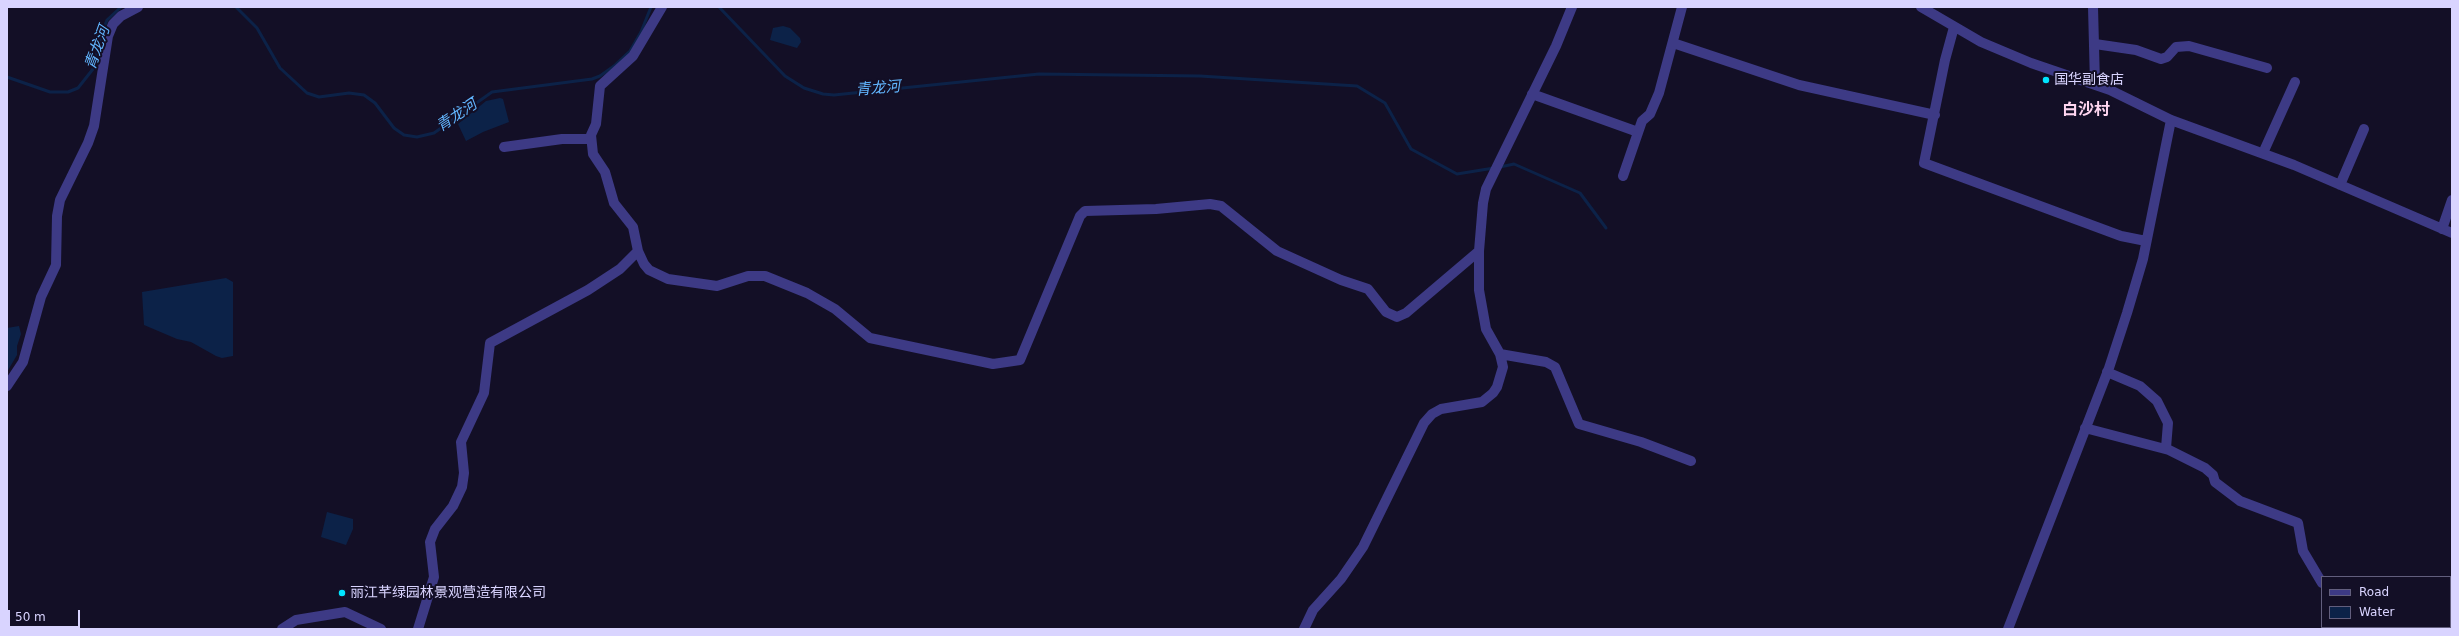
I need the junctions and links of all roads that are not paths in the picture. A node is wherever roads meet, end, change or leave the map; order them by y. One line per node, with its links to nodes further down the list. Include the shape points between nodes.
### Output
1 (138, 7): 31 (street, via 121,16 113,24 108,36 94,126 60,200 57,216 56,265 41,297 24,362)
2 (662, 7): 18 (street, via 633,56 600,86 596,124)
3 (1572, 7): 13 (street)
4 (1682, 7): 8 (street)
5 (1921, 7): 7 (street)
6 (2093, 7): 9 (street)
7 (1954, 27): 12 (street, via 1981,42 2031,63); 14 (street)
8 (1673, 43): 14 (street, via 1799,85); 17 (street, via 1655,105 1642,121)
9 (2095, 44): 10 (street, via 2136,50 2161,59 2167,57 2176,47 2189,46); 12 (street)
10 (2267, 68)
11 (2295, 82): 20 (street)
12 (2095, 84): 15 (street)
13 (1532, 94): 17 (street); 28 (street, via 1486,189)
14 (1935, 115): 26 (street, via 1924,163 2121,236)
15 (2171, 120): 20 (street); 26 (street)
16 (2364, 129): 22 (street)
17 (1638, 132): 21 (street)
18 (591, 139): 19 (street, via 562,138); 27 (street, via 591,151 605,172 614,203 634,230)
19 (504, 147)
20 (2263, 153): 22 (street)
21 (1623, 176)
22 (2340, 185): 24 (street)
23 (2452, 200): 24 (street)
24 (2442, 229): 25 (street)
25 (2452, 233)
26 (2146, 240): 30 (street, via 2136,286)
27 (638, 251): 28 (street, via 649,270 668,279 717,286 752,275 765,276 807,293 835,309 870,338 992,364 1020,360 1080,216 1085,211 1217,204 1277,250 1341,280 1368,289 1386,312 1397,317 1406,313); 38 (street, via 620,269 588,290 490,343 484,393 461,442 464,473 462,487 453,506 435,529 430,542 434,577)
28 (1479, 251): 29 (street, via 1479,290 1486,329)
29 (1500, 354): 34 (street, via 1546,362 1555,367 1579,424 1641,442); 39 (street, via 1503,367 1501,377 1488,398 1482,402 1441,409 1424,423 1373,531 1341,579 1313,610)
30 (2108, 370): 32 (street); 33 (street, via 2140,386 2157,401 2168,424)
31 (7, 386)
32 (2085, 428): 33 (street); 40 (street)
33 (2166, 448): 35 (street, via 2205,468 2213,475 2215,482 2240,502 2298,523 2305,555)
34 (1691, 461)
35 (2321, 581)
36 (282, 629): 37 (street, via 296,620 345,612)
37 (382, 629)
38 (418, 629)
39 (1304, 629)
40 (2008, 629)

